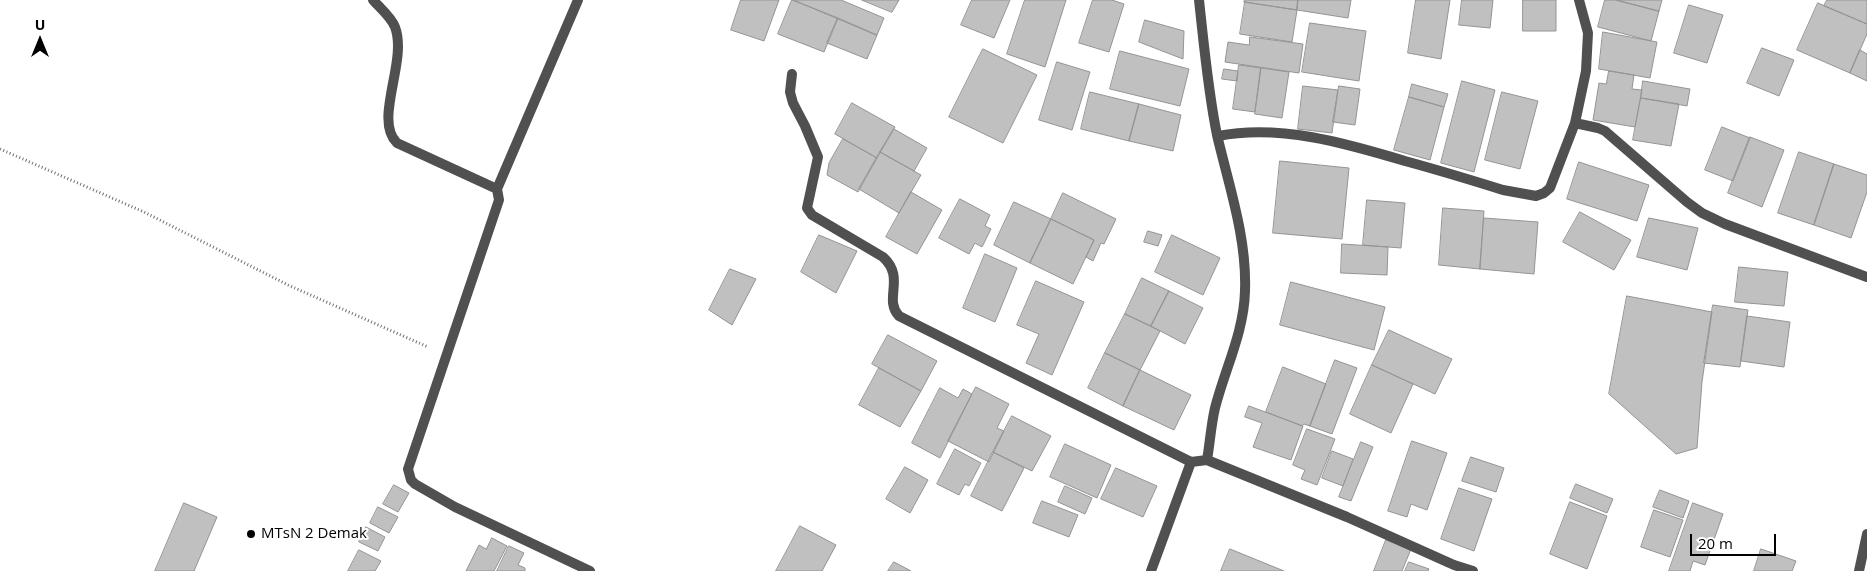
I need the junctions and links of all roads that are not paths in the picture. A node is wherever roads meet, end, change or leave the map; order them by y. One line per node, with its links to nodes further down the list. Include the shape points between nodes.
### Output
1 (373, 0): 8 (street, via 391,20 396,32 397,60 388,113 388,128 393,140)
2 (578, 0): 8 (street)
3 (1199, 0): 7 (street, via 1210,98)
4 (1579, 0): 6 (street, via 1587,26 1588,48)
5 (792, 74): 11 (street, via 790,92 793,103 818,157 808,208 812,215 888,262 895,278 893,305 899,316)
6 (1575, 123): 7 (street, via 1550,188 1536,196 1503,190 1344,143 1270,133 1235,132); 9 (street, via 1605,132 1702,213)
7 (1218, 136): 10 (street, via 1238,216 1245,289 1240,326 1215,408)
8 (497, 189): 13 (street, via 499,200 408,469 414,484)
9 (1867, 276)
10 (1207, 460): 11 (street); 15 (street)
11 (1191, 462): 14 (street)
12 (1867, 534): 16 (street)
13 (590, 571)
14 (1151, 571)
15 (1473, 571)
16 (1859, 571)

